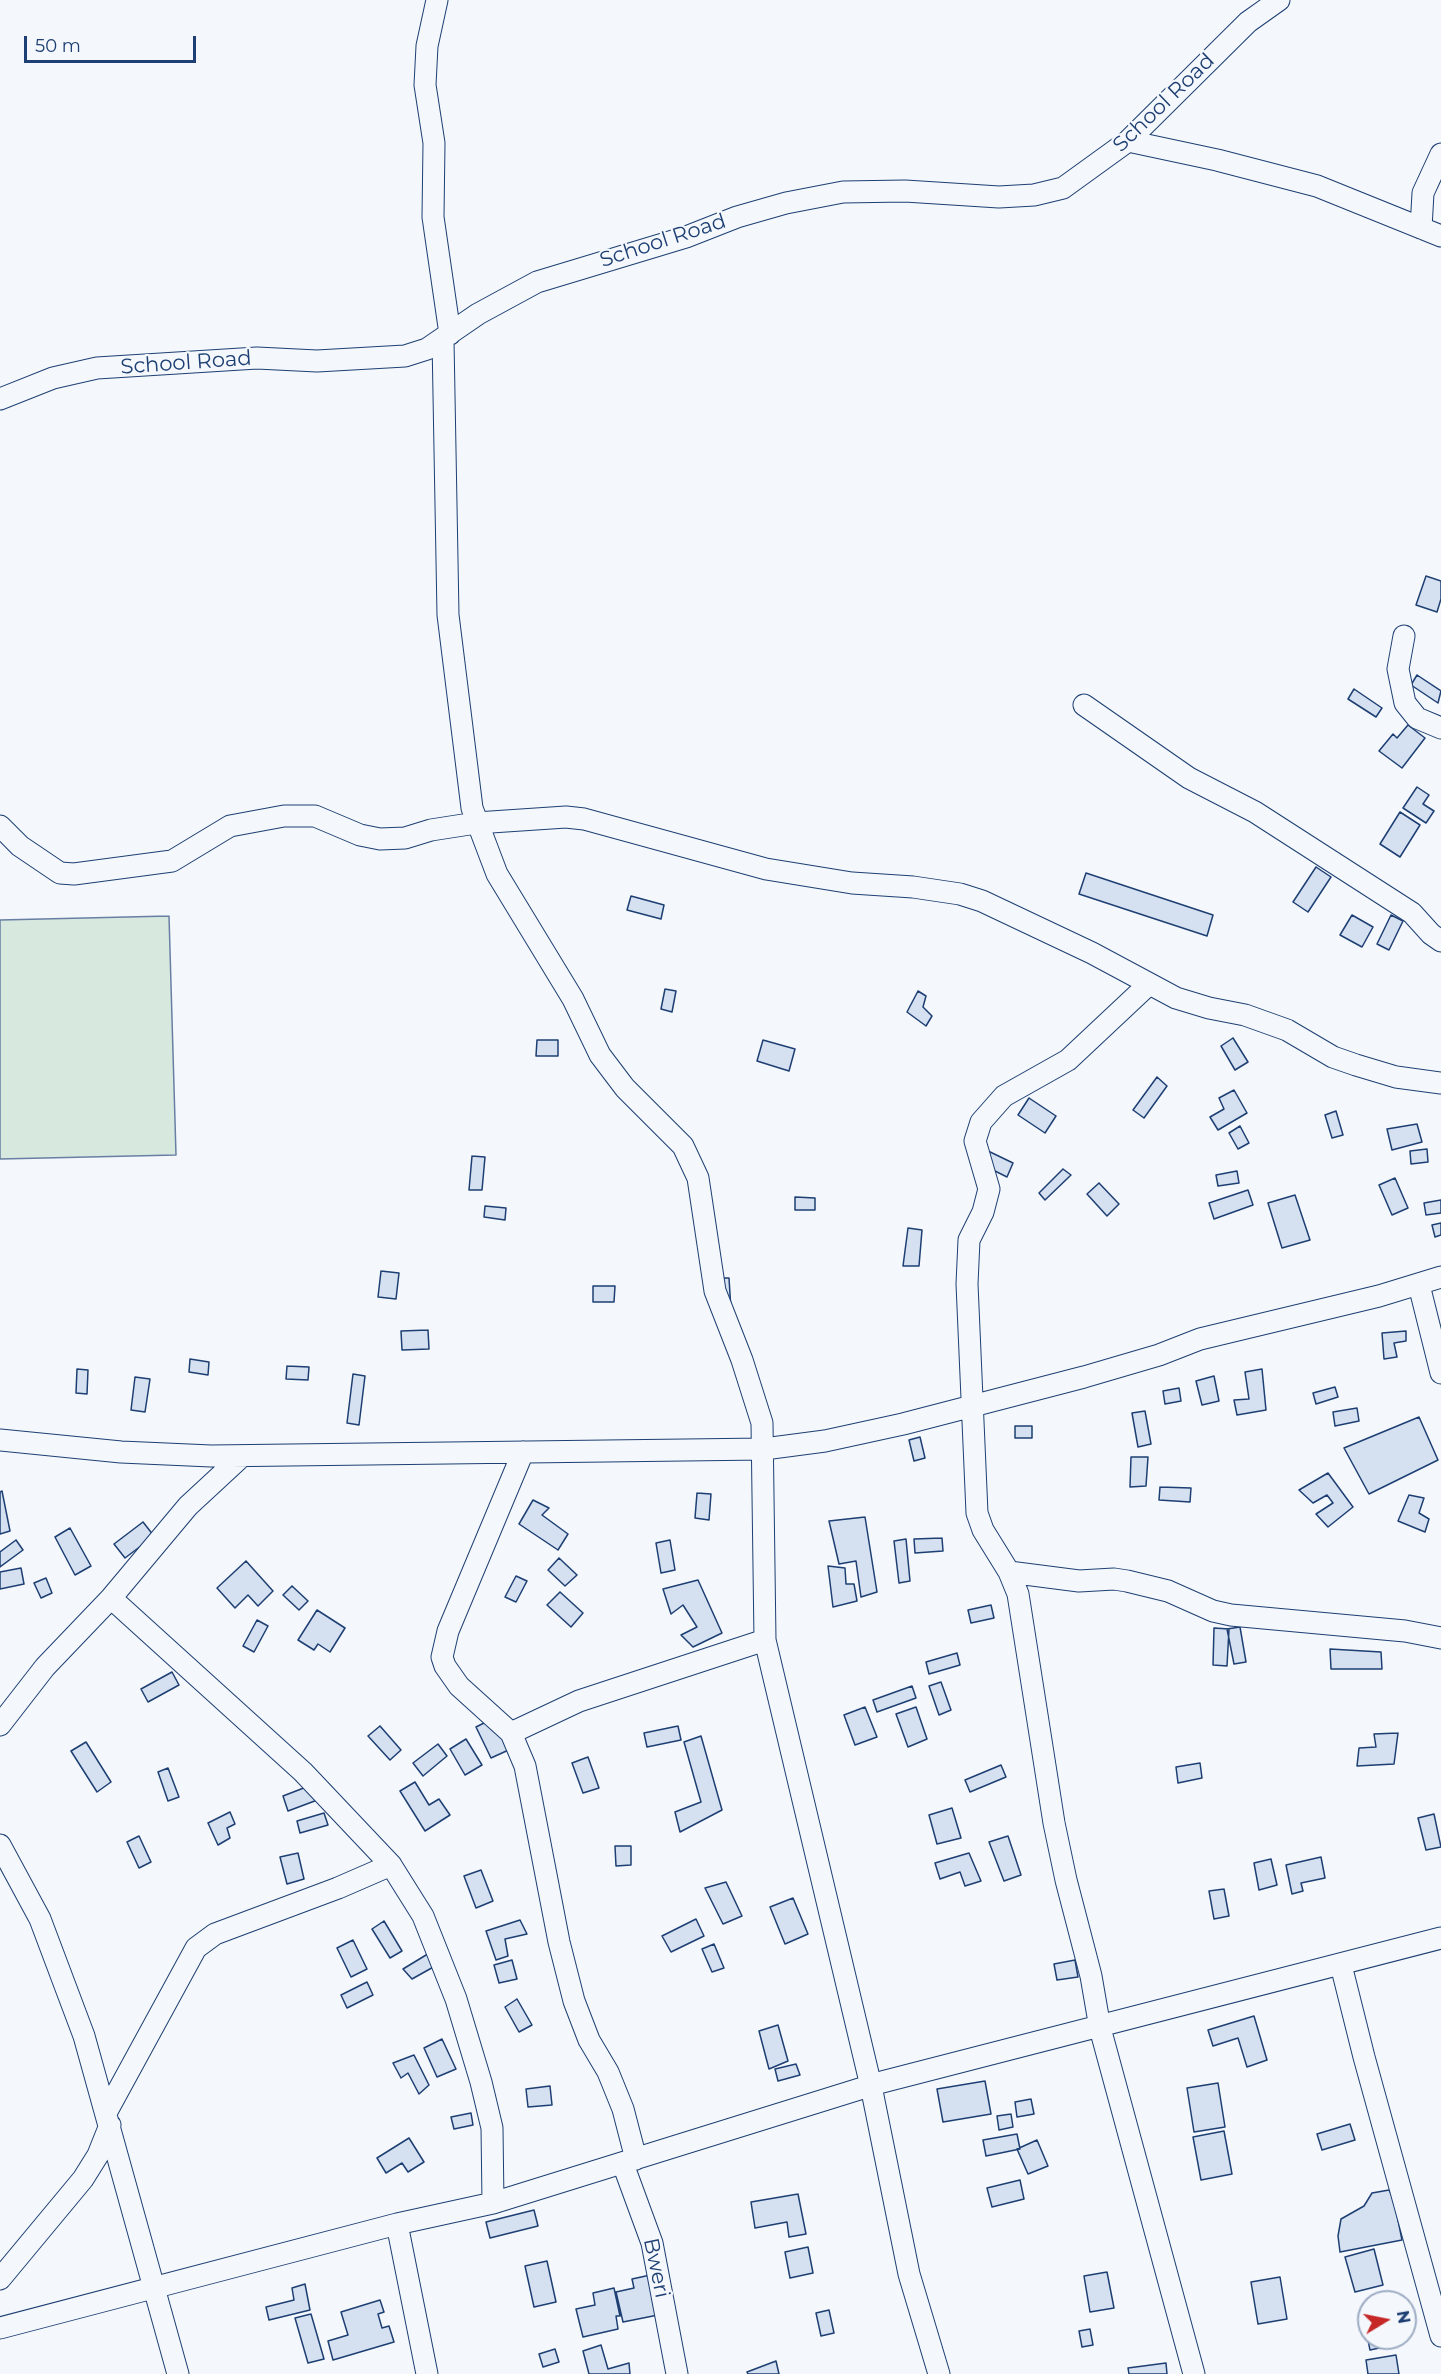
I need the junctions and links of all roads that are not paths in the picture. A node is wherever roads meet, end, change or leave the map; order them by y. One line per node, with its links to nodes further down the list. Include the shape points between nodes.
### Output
1 (437, 0): 6 (street, via 427,46 425,85 434,143 433,217)
2 (1279, 0): 3 (street, School Road, via 1248,22)
3 (1128, 141): 5 (street, via 1317,186); 6 (street, School Road, via 1063,188 1034,195 843,192 786,202 537,282 478,314)
4 (1441, 154): 5 (street, via 1423,193)
5 (1431, 232)
6 (447, 337): 7 (street, School Road, via 405,356 317,361 257,358 96,368 53,378); 11 (street, via 448,615)
7 (0, 399)
8 (1404, 636): 10 (street, via 1398,669 1405,704 1416,718)
9 (1084, 705): 13 (street, via 1189,778 1246,806 1412,913)
10 (1441, 729)
11 (476, 823): 12 (street, via 405,838 380,839 315,816 284,816 230,826 172,861 74,874 60,873 20,846); 14 (street, via 584,819 766,869 960,894 1008,912); 21 (street, via 497,874 573,999 600,1055 625,1088 683,1146 695,1168 715,1291 758,1407)
12 (0, 826)
13 (1441, 941)
14 (1149, 984): 15 (street, via 1176,998 1287,1030 1340,1059 1396,1077); 19 (street, via 1068,1060 1004,1096 978,1129 975,1142 988,1189 967,1252)
15 (1441, 1083)
16 (1441, 1277): 17 (street)
17 (1419, 1285): 18 (street); 19 (street, via 1200,1339 1134,1363)
18 (1441, 1373)
19 (972, 1406): 21 (street, via 825,1441); 24 (street, via 977,1513)
20 (0, 1440): 23 (street, via 121,1452)
21 (764, 1449): 22 (street); 27 (street)
22 (523, 1452): 23 (street); 29 (street, via 448,1631 442,1658 459,1686)
23 (242, 1456): 25 (street, via 188,1506)
24 (1009, 1572): 26 (street, via 1079,1581 1127,1581 1168,1591 1231,1615 1405,1631); 34 (street, via 1023,1615 1054,1823)
25 (111, 1598): 28 (street, via 45,1667); 31 (street, via 303,1772)
26 (1441, 1638)
27 (765, 1640): 29 (street, via 579,1701); 35 (street)
28 (0, 1725)
29 (511, 1733): 37 (street, Bweri, via 525,1766 574,2001 623,2109)
30 (0, 1845): 36 (street, via 39,1918 84,2036)
31 (391, 1865): 36 (street, via 215,1934 195,1948); 38 (street, via 423,1916 466,2030 492,2128)
32 (1441, 1938): 33 (street)
33 (1341, 1965): 34 (street); 43 (street)
34 (1100, 2028): 35 (street); 48 (street)
35 (871, 2086): 37 (street); 47 (street, via 909,2274)
36 (108, 2119): 40 (street, via 98,2155 83,2179); 41 (street)
37 (630, 2161): 38 (street); 46 (street, Bweri, via 652,2243)
38 (493, 2204): 39 (street)
39 (396, 2224): 41 (street); 45 (street)
40 (0, 2279)
41 (154, 2288): 42 (street); 44 (street)
42 (0, 2328)
43 (1441, 2336)
44 (178, 2374)
45 (427, 2374)
46 (677, 2374)
47 (939, 2374)
48 (1194, 2374)

